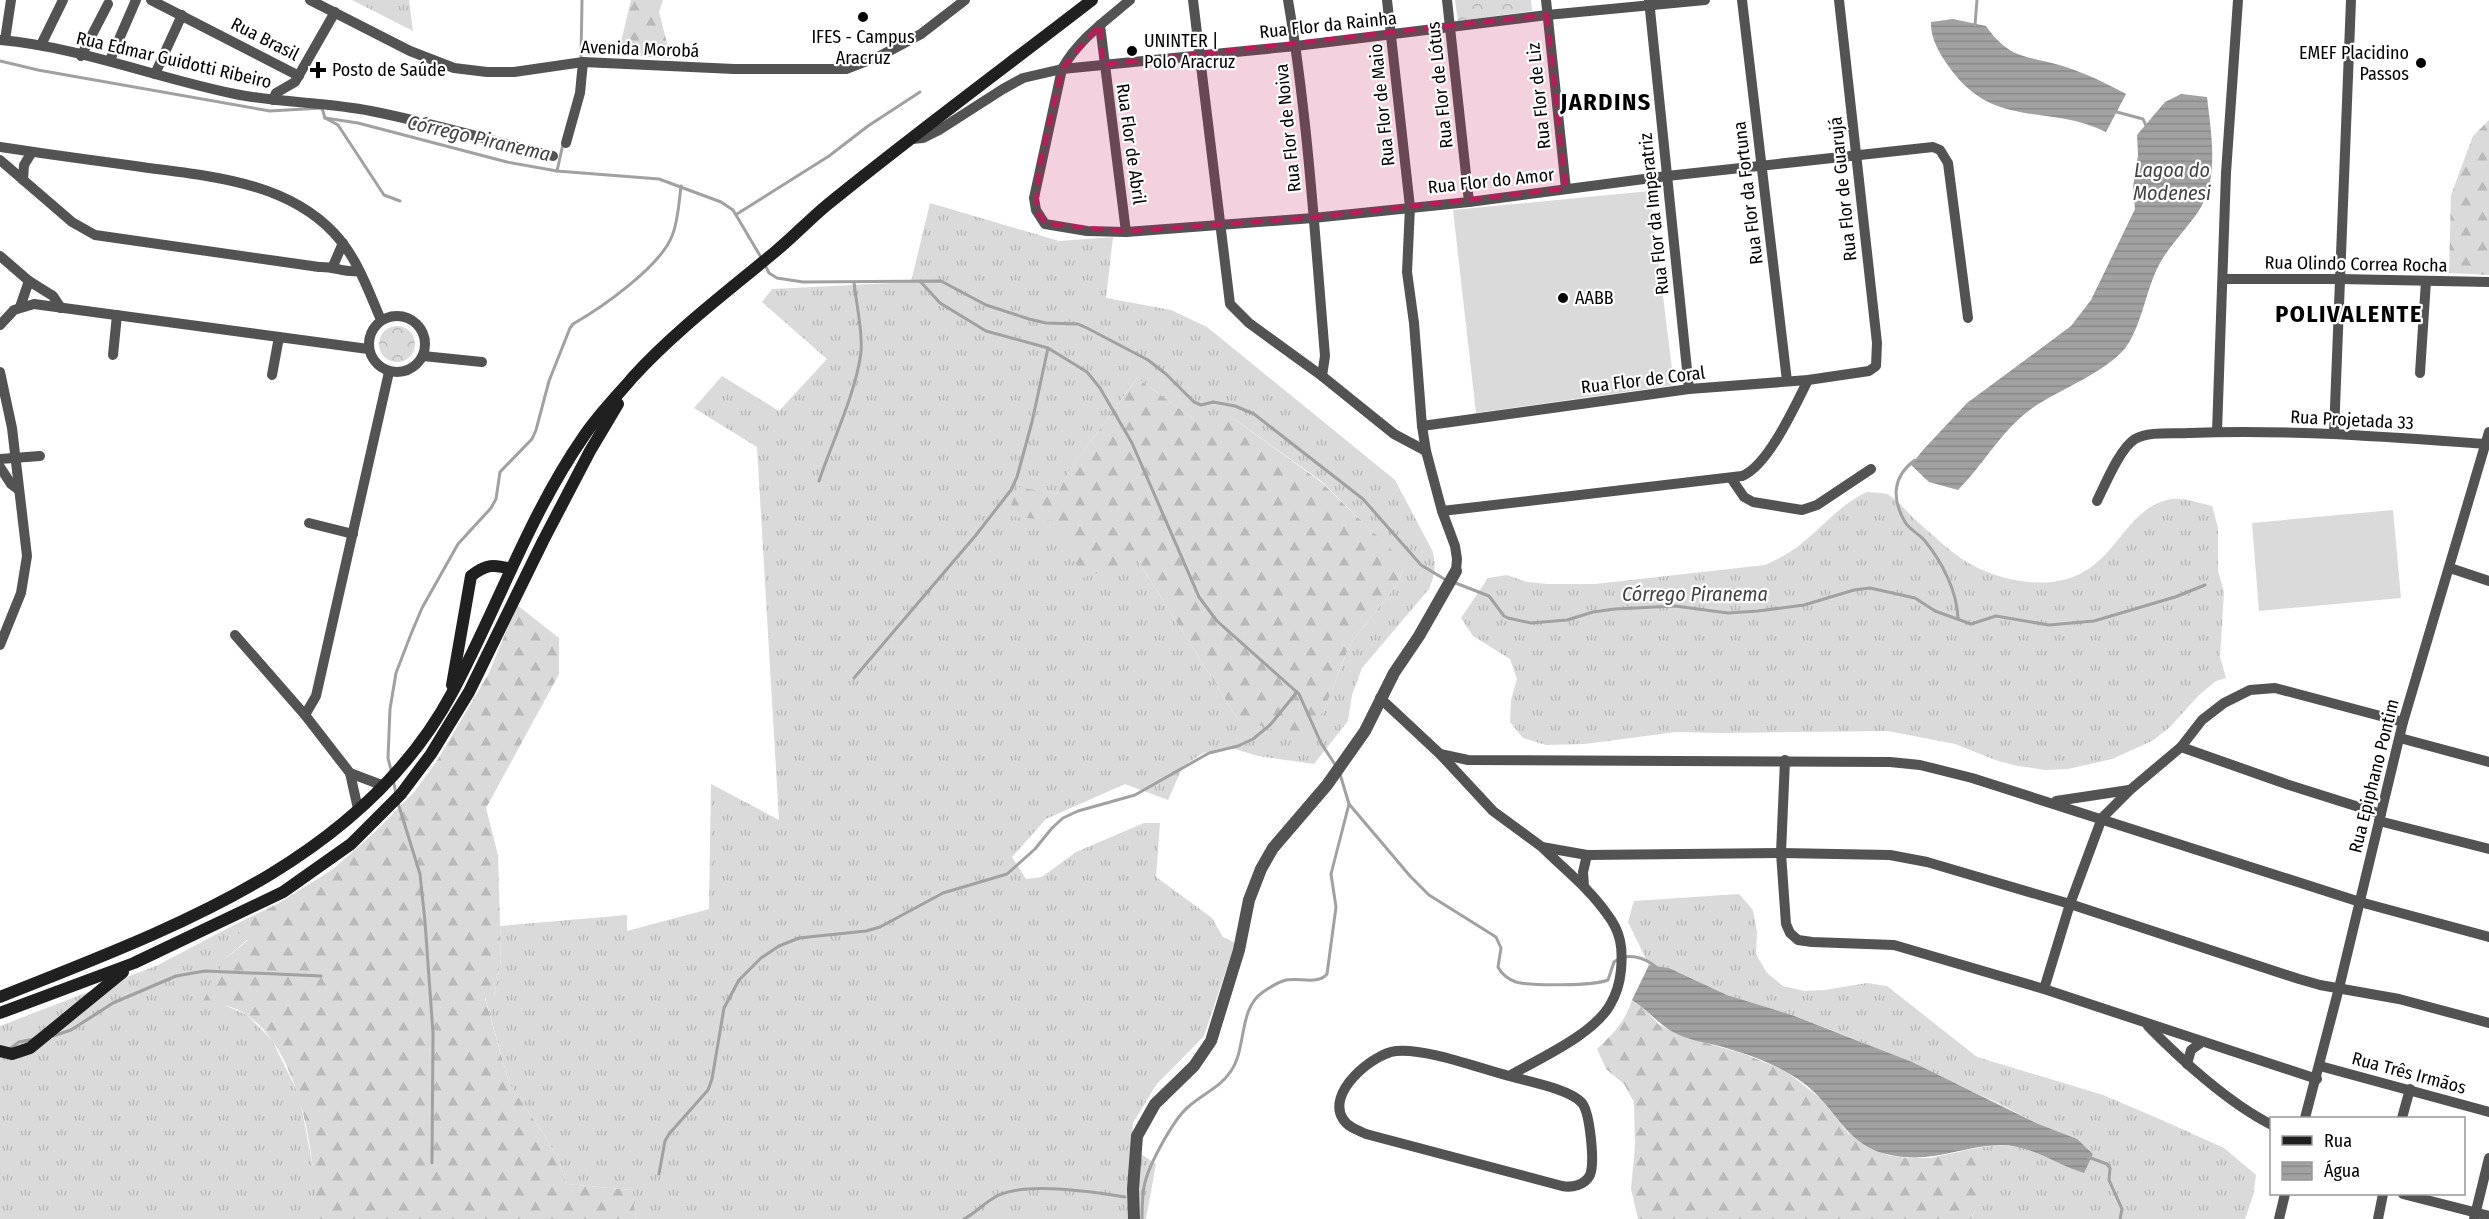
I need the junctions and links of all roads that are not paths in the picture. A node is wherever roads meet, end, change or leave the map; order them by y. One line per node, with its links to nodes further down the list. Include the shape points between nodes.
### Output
1 (11, 0): 27 (street)
2 (63, 0): 28 (street)
3 (136, 0): 32 (street)
4 (151, 0): 22 (street, Rua Brasil)
5 (310, 0): 21 (street, Avenida Morobá)
6 (965, 0): 33 (street, Avenida Morobá, via 921,34 846,69)
7 (1092, 0): 39 (main road)
8 (1130, 0): 24 (street)
9 (1193, 0): 31 (street)
10 (1288, 0): 29 (street, Rua Flor de Noiva)
11 (1387, 0): 26 (street, Rua Flor de Maio)
12 (1447, 0): 25 (street, Rua Flor de Lótus)
13 (1546, 0): 23 (street, Rua Flor de Liz)
14 (1705, 0): 19 (street, Rua Flor da Rainha)
15 (1742, 0): 46 (street, Rua Flor da Fortuna)
16 (1839, 0): 43 (street, Rua Flor de Guarujá)
17 (2238, 0): 59 (street)
18 (2351, 0): 60 (street)
19 (1649, 3): 23 (street, Rua Flor da Rainha); 47 (street, Rua Flor da Imperatriz)
20 (108, 4): 30 (street)
21 (335, 12): 33 (street, Avenida Morobá, via 410,51 454,68 514,72); 37 (street)
22 (182, 15): 36 (street); 37 (street, Rua Brasil)
23 (1547, 15): 25 (street, Rua Flor da Rainha); 49 (street, Rua Flor de Liz)
24 (1100, 25): 34 (street, Rua Flor de Abril); 35 (street)
25 (1450, 28): 26 (street, Rua Flor da Rainha); 50 (street, Rua Flor de Lótus)
26 (1391, 35): 29 (street, Rua Flor da Rainha); 51 (street, Rua Flor de Maio)
27 (3, 40): 28 (street, Rua Edmar Guidotti Ribeiro)
28 (41, 45): 30 (street, Rua Edmar Guidotti Ribeiro)
29 (1296, 46): 31 (street, Rua Flor da Rainha); 52 (street, Rua Flor de Noiva)
30 (81, 56): 32 (street, Rua Edmar Guidotti Ribeiro)
31 (1198, 56): 34 (street, Rua Flor da Rainha); 53 (street)
32 (110, 60): 36 (street, Rua Edmar Guidotti Ribeiro)
33 (583, 62): 40 (street, via 580,93)
34 (1103, 65): 35 (street, Rua Flor da Rainha); 54 (street, Rua Flor de Abril)
35 (1062, 69): 39 (street, Rua Flor da Rainha, via 1023,78 939,130); 54 (street, Rua Flor do Amor, via 1034,198 1036,210 1045,224)
36 (156, 74): 38 (street, Rua Edmar Guidotti Ribeiro)
37 (299, 76): 38 (street, via 276,93)
38 (273, 100): 44 (street, Rua Edmar Guidotti Ribeiro, via 371,111)
39 (912, 139): 80 (main road, via 729,287)
40 (566, 143)
41 (0, 147): 42 (street)
42 (32, 152): 48 (street, via 24,165); 55 (street, via 243,183 282,197 314,215)
43 (1856, 154): 46 (street, Rua Flor do Amor); 67 (street, Rua Flor do Amor, via 1927,147 1940,150 1948,163); 75 (street, Rua Flor de Guarujá, via 1877,343 1876,366)
44 (553, 156)
45 (0, 160): 48 (street)
46 (1761, 167): 47 (street, Rua Flor do Amor); 83 (street, Rua Flor da Fortuna)
47 (1667, 176): 49 (street, Rua Flor do Amor); 84 (street, Rua Flor da Imperatriz)
48 (23, 180): 57 (street, via 72,222 94,235)
49 (1566, 189): 50 (street, Rua Flor do Amor)
50 (1469, 202): 51 (street, Rua Flor do Amor)
51 (1410, 207): 52 (street, Rua Flor do Amor); 85 (street, Rua Flor de Maio, via 1407,272)
52 (1313, 218): 53 (street, Rua Flor do Amor); 81 (street, Rua Flor de Noiva, via 1325,356)
53 (1220, 226): 54 (street, Rua Flor do Amor); 81 (street, via 1230,304 1248,323)
54 (1126, 232)
55 (342, 243): 57 (street); 58 (street)
56 (0, 256): 61 (street)
57 (333, 266): 58 (street, via 340,271)
58 (359, 271): 68 (street)
59 (2223, 279): 60 (street, Rua Olindo Correa Rocha); 86 (street)
60 (2340, 279): 62 (street, Rua Olindo Correa Rocha); 88 (street)
61 (29, 281): 64 (street); 65 (street, via 53,296)
62 (2426, 281): 63 (street, Rua Olindo Correa Rocha); 78 (street)
63 (2489, 282)
64 (20, 307): 65 (street, via 34,304); 69 (street)
65 (61, 308): 66 (street)
66 (117, 315): 70 (street); 72 (street)
67 (1968, 318)
68 (381, 320): 71 (street, via 370,333); 73 (street, via 396,316 412,320 423,332)
69 (0, 326)
70 (279, 338): 71 (street); 79 (street)
71 (368, 349): 77 (street, via 375,363)
72 (113, 355)
73 (423, 356): 74 (street); 77 (street, via 412,368)
74 (482, 362)
75 (1869, 371): 82 (street, Rua Flor de Coral)
76 (0, 372): 92 (street)
77 (389, 372): 101 (street)
78 (2420, 373)
79 (272, 375)
80 (636, 375): 103 (main road, via 585,434); 107 (main road, via 590,451)
81 (1322, 376): 90 (street, via 1394,434)
82 (1808, 380): 83 (street, Rua Flor de Coral); 96 (street, via 1760,465 1750,473)
83 (1787, 381): 84 (street, Rua Flor de Coral)
84 (1689, 389): 85 (street, Rua Flor de Coral)
85 (1422, 426): 90 (street, Rua Flor de Maio)
86 (2217, 432): 88 (street, Rua Projetada 33); 98 (street, Rua Projetada 33, via 2135,439 2121,455)
87 (2489, 432): 89 (street, Rua Epiphano Pontim)
88 (2334, 433): 89 (street, Rua Projetada 33)
89 (2486, 444): 102 (street, Rua Epiphano Pontim)
90 (1426, 451): 99 (street, Rua Flor de Maio)
91 (40, 456): 92 (street)
92 (16, 458): 93 (street); 97 (street)
93 (0, 459)
94 (0, 467): 97 (street)
95 (1871, 469): 96 (street, via 1817,505 1802,510 1753,502)
96 (1731, 478): 99 (street)
97 (19, 490): 108 (street, via 26,569 16,608)
98 (2097, 501)
99 (1442, 511): 104 (street, Rua Flor de Maio, via 1455,546)
100 (309, 523): 101 (street)
101 (353, 534): 111 (street, via 316,696)
102 (2450, 568): 105 (street); 112 (street, Rua Epiphano Pontim)
103 (512, 569): 107 (main road, via 515,575); 109 (main road); 109 (main road, via 494,564 471,576)
104 (1456, 571): 110 (street)
105 (2489, 581)
106 (235, 635): 111 (street)
107 (496, 636): 133 (main road, via 469,692 430,754 401,794 351,844 283,891)
108 (0, 645)
109 (450, 697): 119 (main road, via 418,747)
110 (1380, 698): 115 (street); 157 (street, via 1365,731 1261,869 1211,1041 1194,1066 1155,1104 1137,1136)
111 (305, 716): 118 (street)
112 (2403, 722): 113 (street, Rua Epiphano Pontim); 114 (street, via 2262,688 2224,703 2202,720)
113 (2400, 738): 117 (street); 123 (street, Rua Epiphano Pontim)
114 (2181, 747): 120 (street); 123 (street)
115 (1440, 754): 116 (street, via 1468,760); 125 (street, via 1493,812)
116 (1785, 760): 121 (street, via 1920,765); 127 (street)
117 (2489, 762)
118 (350, 773): 119 (street); 122 (street)
119 (384, 786): 122 (main road)
120 (2130, 790): 121 (street); 124 (street)
121 (2051, 802): 124 (street)
122 (358, 809): 136 (main road, via 294,861 229,899)
123 (2380, 817): 126 (street); 130 (street, Rua Epiphano Pontim)
124 (2102, 818): 130 (street); 131 (street)
125 (1542, 848): 128 (street); 129 (street)
126 (2489, 849)
127 (1782, 853): 128 (street); 131 (street, via 1899,857 1928,862); 135 (street, via 1786,924 1798,940 1894,945)
128 (1587, 855): 129 (street)
129 (1584, 886): 144 (street, via 1608,915 1623,949 1620,979 1610,1006 1592,1026)
130 (2360, 902): 132 (street); 134 (street, Rua Epiphano Pontim)
131 (2070, 904): 134 (street, via 2299,979); 135 (street)
132 (2489, 937)
133 (134, 963): 137 (main road); 141 (main road, via 30,1048 12,1054)
134 (2340, 988): 138 (street); 143 (street, Rua Epiphano Pontim)
135 (2044, 989): 139 (street)
136 (0, 999)
137 (0, 1013)
138 (2489, 1023)
139 (2146, 1024): 140 (street); 142 (street)
140 (2202, 1042): 142 (street, via 2191,1050); 145 (street)
141 (0, 1051)
142 (2187, 1064): 150 (street)
143 (2320, 1066): 145 (street, Rua Epiphano Pontim); 146 (street, Rua Três Irmãos)
144 (1509, 1076): 144 (street, via 1581,1102 1588,1113 1590,1128 1591,1173 1586,1181 1562,1186 1365,1134 1351,1127 1339,1112 1340,1096 1350,1079 1390,1052 1418,1053)
145 (2317, 1079): 148 (street, Rua Epiphano Pontim)
146 (2410, 1089): 147 (street, Rua Três Irmãos); 149 (street)
147 (2489, 1112)
148 (2306, 1117)
149 (2403, 1117)
150 (2270, 1124)
151 (2489, 1158): 155 (street)
152 (2285, 1195): 158 (street)
153 (2383, 1195): 159 (street)
154 (2406, 1195): 155 (street)
155 (2475, 1216): 156 (street)
156 (2489, 1216)
157 (1134, 1219)
158 (2279, 1219)
159 (2378, 1219)

